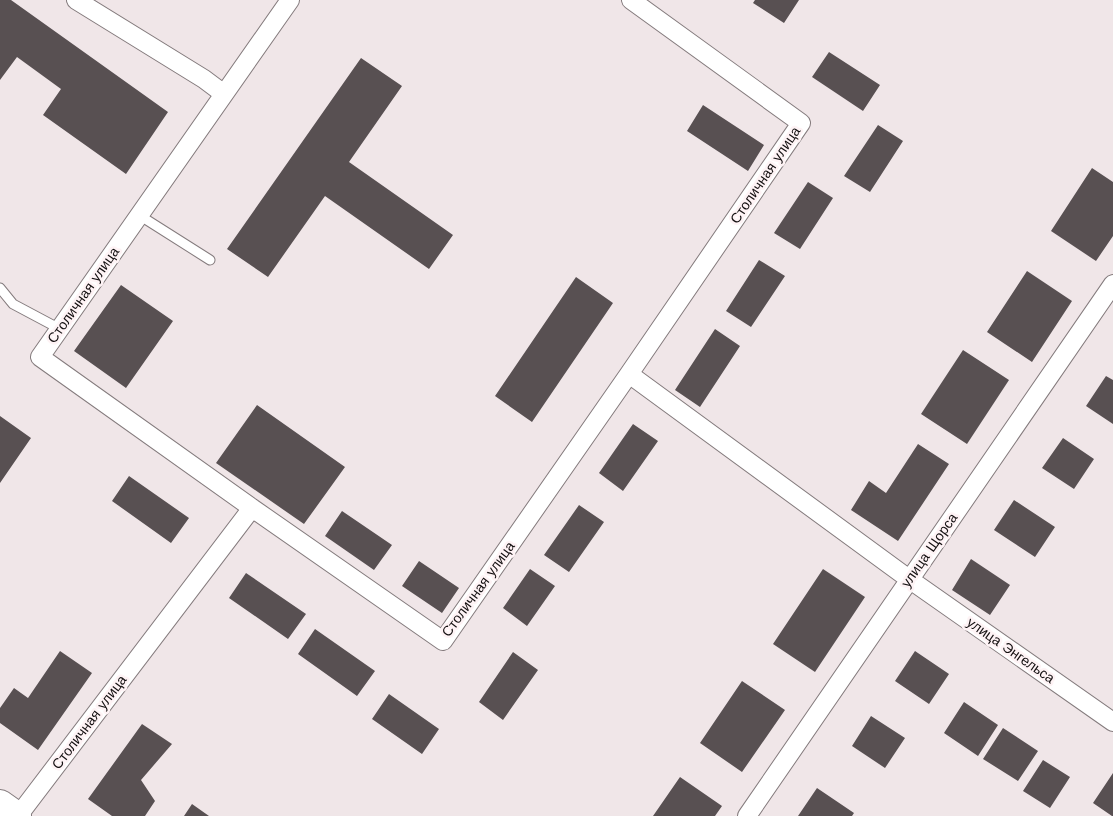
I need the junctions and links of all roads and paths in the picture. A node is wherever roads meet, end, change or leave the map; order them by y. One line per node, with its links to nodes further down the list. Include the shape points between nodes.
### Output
1 (76, 0): 4 (street)
2 (290, 0): 4 (street, Столичная улица)
3 (632, 0): 10 (street, Столичная улица, via 801,122)
4 (224, 94): 5 (street, Столичная улица)
5 (139, 215): 6 (lane); 9 (street, Столичная улица)
6 (210, 260)
7 (1113, 284): 12 (street, улица Щорса)
8 (0, 288): 9 (lane, via 13,304)
9 (60, 329): 11 (street, Столичная улица, via 40,357)
10 (629, 374): 11 (street, Столичная улица, via 443,641); 12 (street)
11 (252, 508): 15 (street, Столичная улица)
12 (909, 579): 13 (street, улица Энгельса); 16 (street, улица Щорса)
13 (1113, 722)
14 (0, 804): 15 (main road)
15 (18, 816)
16 (747, 816)

